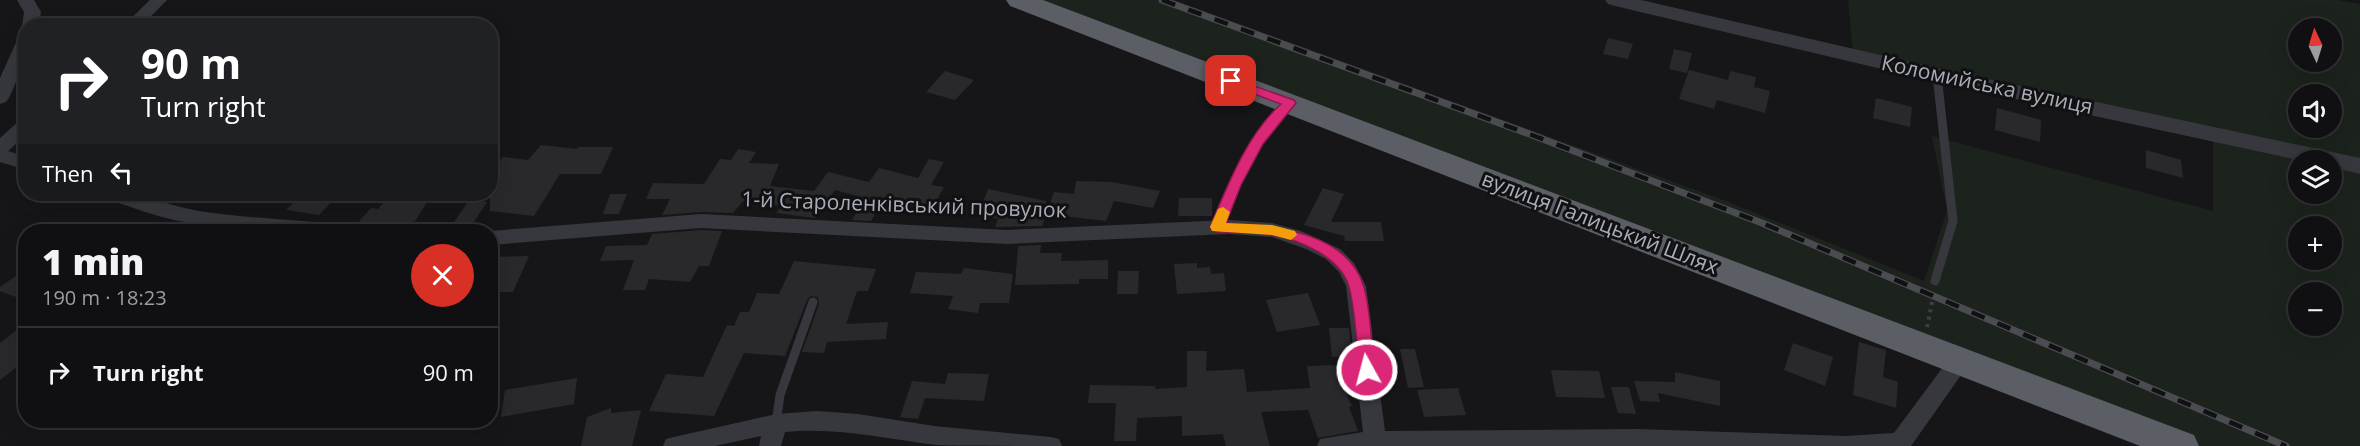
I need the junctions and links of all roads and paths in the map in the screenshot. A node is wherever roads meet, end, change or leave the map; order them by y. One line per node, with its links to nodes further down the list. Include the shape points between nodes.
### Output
1 (25, 0): 5 (street)
2 (159, 0): 6 (street)
3 (1019, 0): 10 (highway, вулиця Галицький Шлях)
4 (1615, 0): 8 (street, Коломийська вулиця)
5 (33, 18)
6 (140, 18)
7 (18, 56): 9 (street)
8 (1937, 75): 15 (street, Коломийська вулиця); 20 (lane, via 1953,221)
9 (0, 98)
10 (1290, 103): 18 (lane, via 1257,142); 22 (highway, вулиця Галицький Шлях)
11 (18, 131): 12 (street)
12 (0, 148)
13 (0, 155): 14 (street)
14 (18, 161)
15 (2360, 166)
16 (132, 201): 17 (street, via 174,214)
17 (239, 224)
18 (1217, 227): 19 (street, 1-й Староленківський провулок, via 1006,237 701,221); 25 (street, 1-й Староленківський провулок, via 1272,230 1294,236 1333,254 1347,268 1356,286)
19 (498, 237)
20 (1935, 281): 22 (path)
21 (813, 302): 24 (lane, via 780,395)
22 (1924, 347): 23 (highway, вулиця Галицький Шлях)
23 (1960, 361): 26 (street); 31 (highway, вулиця Галицький Шлях)
24 (776, 423): 27 (street); 28 (street); 29 (street, via 858,423)
25 (1375, 440): 26 (street, via 1637,438); 30 (street)
26 (1899, 445)
27 (674, 446)
28 (770, 446)
29 (1051, 446)
30 (1328, 446)
31 (2181, 446)

